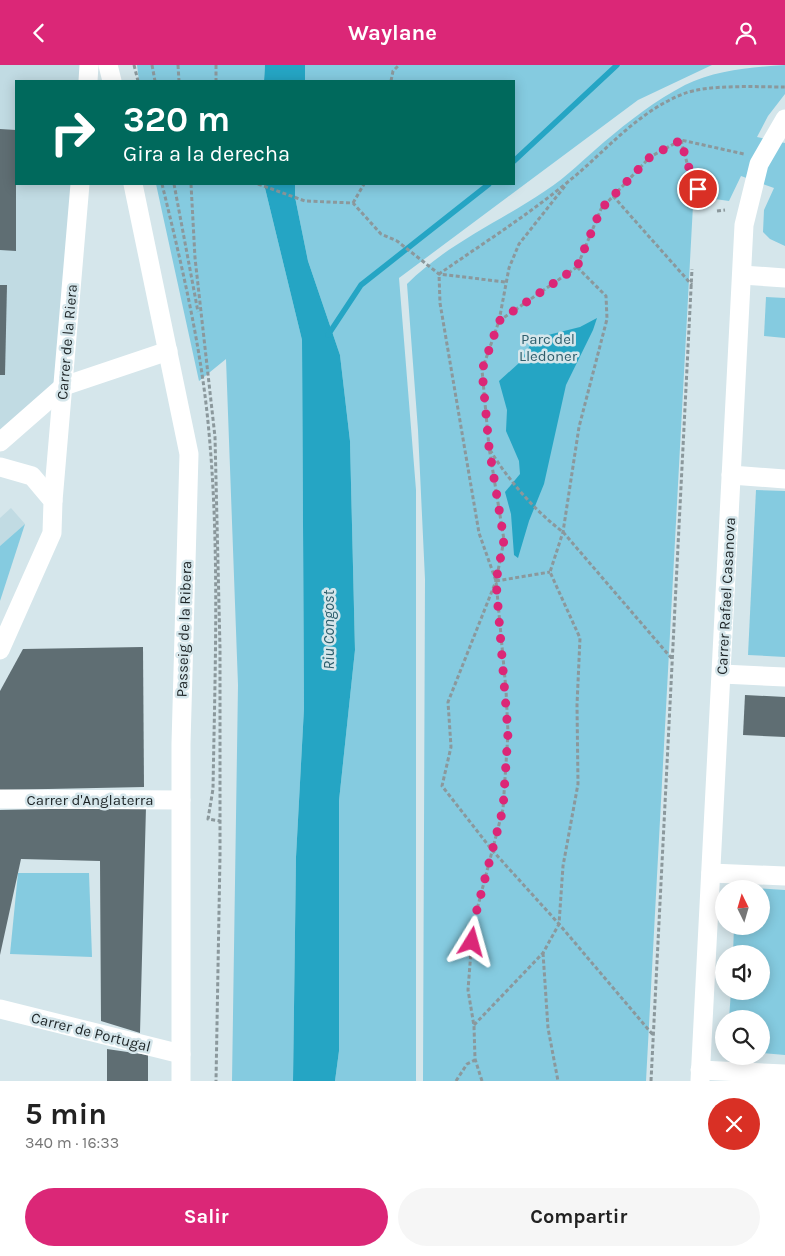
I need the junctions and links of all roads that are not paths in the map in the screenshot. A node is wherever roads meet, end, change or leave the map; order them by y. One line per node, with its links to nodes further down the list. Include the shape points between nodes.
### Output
1 (88, 65): 3 (street)
2 (108, 65): 4 (street)
3 (88, 80)
4 (112, 80)
5 (785, 119): 8 (street, Carrer Rafael Casanova, via 759,164 751,193 744,225)
6 (80, 185): 11 (street, Carrer de la Riera)
7 (133, 185): 10 (street, Passeig de la Ribera)
8 (742, 275): 9 (street); 14 (street, Carrer Rafael Casanova)
9 (785, 277)
10 (168, 351): 11 (street); 21 (street, Passeig de la Ribera, via 189,453)
11 (64, 386): 12 (street); 16 (street, Carrer de la Riera)
12 (0, 442)
13 (0, 467): 16 (street, via 32,476)
14 (731, 475): 15 (street); 18 (street, Carrer Rafael Casanova)
15 (785, 479)
16 (53, 501): 17 (street, Carrer de la Riera, via 52,533)
17 (0, 650)
18 (722, 674): 19 (street); 22 (street, Carrer Rafael Casanova)
19 (785, 677)
20 (0, 799): 21 (street, Carrer d'Anglaterra)
21 (181, 800): 25 (street, Passeig de la Ribera)
22 (711, 873): 23 (street); 27 (street, Carrer Rafael Casanova)
23 (785, 876)
24 (0, 1009): 25 (street, Carrer de Portugal)
25 (181, 1055): 28 (street, Passeig de la Ribera)
26 (785, 1074): 27 (street)
27 (700, 1075)
28 (181, 1081)

